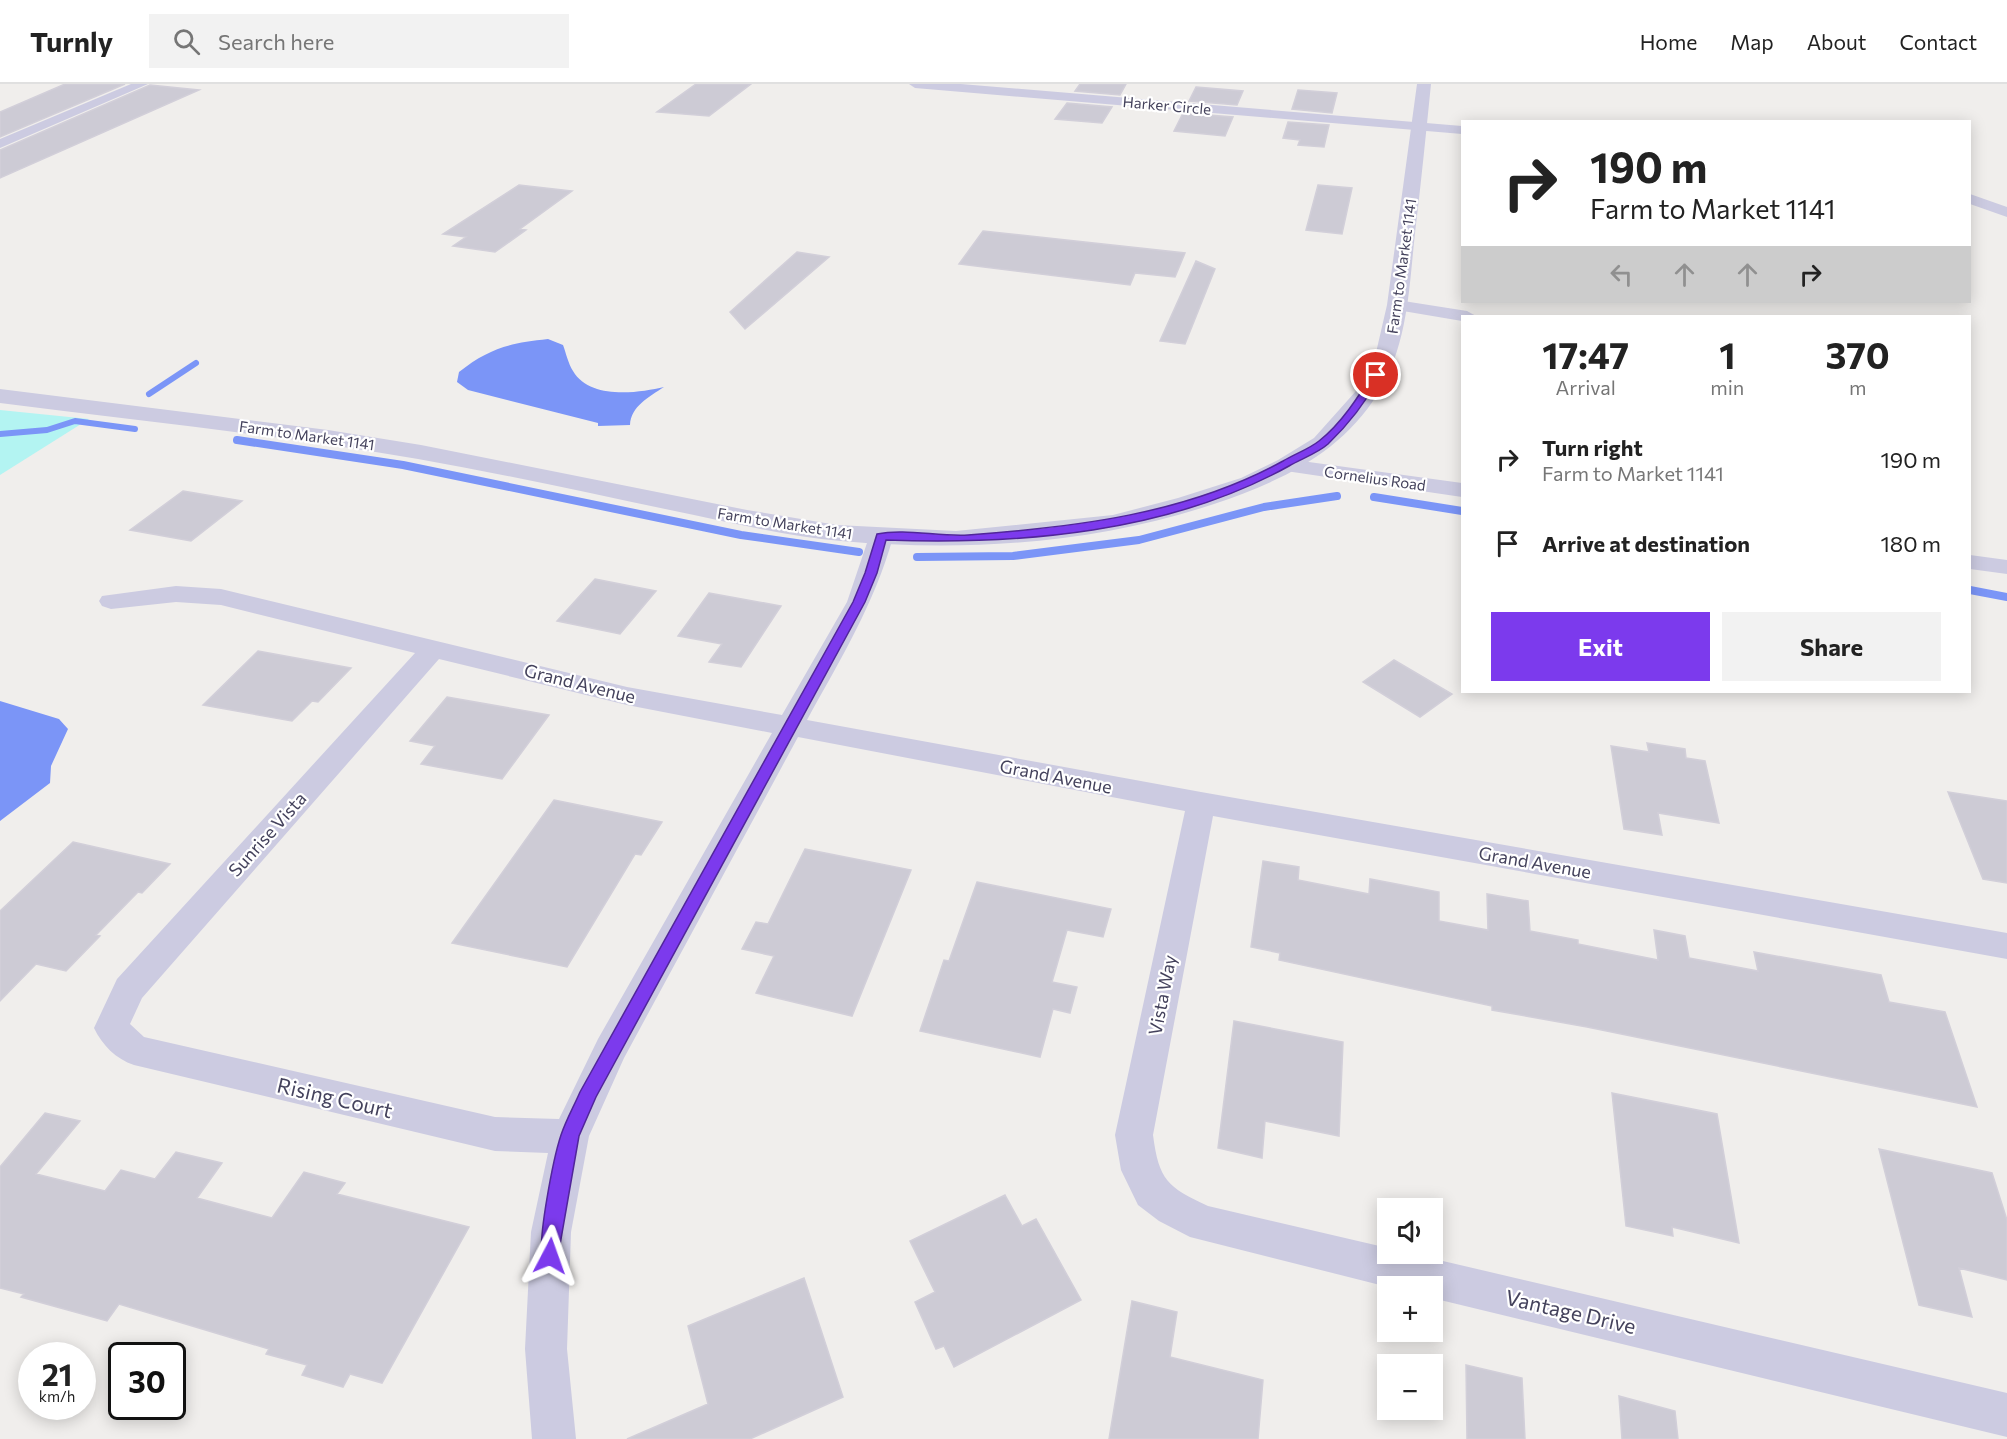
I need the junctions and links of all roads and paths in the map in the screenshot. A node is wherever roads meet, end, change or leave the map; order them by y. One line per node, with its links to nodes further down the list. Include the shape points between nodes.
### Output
1 (142, 84): 6 (street)
2 (915, 84): 4 (street, Harker Circle)
3 (1424, 84): 4 (street, Farm to Market 1141)
4 (1420, 126): 5 (street, Harker Circle); 9 (street, Farm to Market 1141)
5 (1461, 130)
6 (0, 144)
7 (1971, 199): 8 (street)
8 (2007, 212)
9 (1397, 305): 10 (street); 12 (street, Farm to Market 1141, via 1386,357 1366,394 1323,443)
10 (1461, 315)
11 (0, 396): 14 (street, Farm to Market 1141, via 328,437 747,518)
12 (1287, 465): 13 (street, Cornelius Road); 14 (street, Farm to Market 1141, via 1250,483 1113,523 956,539)
13 (1461, 490)
14 (881, 537): 19 (street, via 859,602)
15 (1971, 562): 16 (street)
16 (2007, 567)
17 (111, 602): 18 (street, Grand Avenue, via 176,594 221,597)
18 (434, 648): 19 (street, Grand Avenue, via 627,696); 22 (street, Sunrise Vista, via 129,989)
19 (792, 727): 20 (street, Grand Avenue); 23 (street, via 610,1050)
20 (1201, 803): 21 (street, Grand Avenue); 24 (street, Vista Way, via 1134,1135 1136,1164)
21 (2007, 946)
22 (111, 1028): 23 (street, Rising Court, via 134,1050 157,1056 495,1134)
23 (570, 1136): 26 (street, via 551,1232 546,1349)
24 (1144, 1186): 25 (street, Vantage Drive, via 1171,1208 1204,1224)
25 (2007, 1415)
26 (554, 1439)

